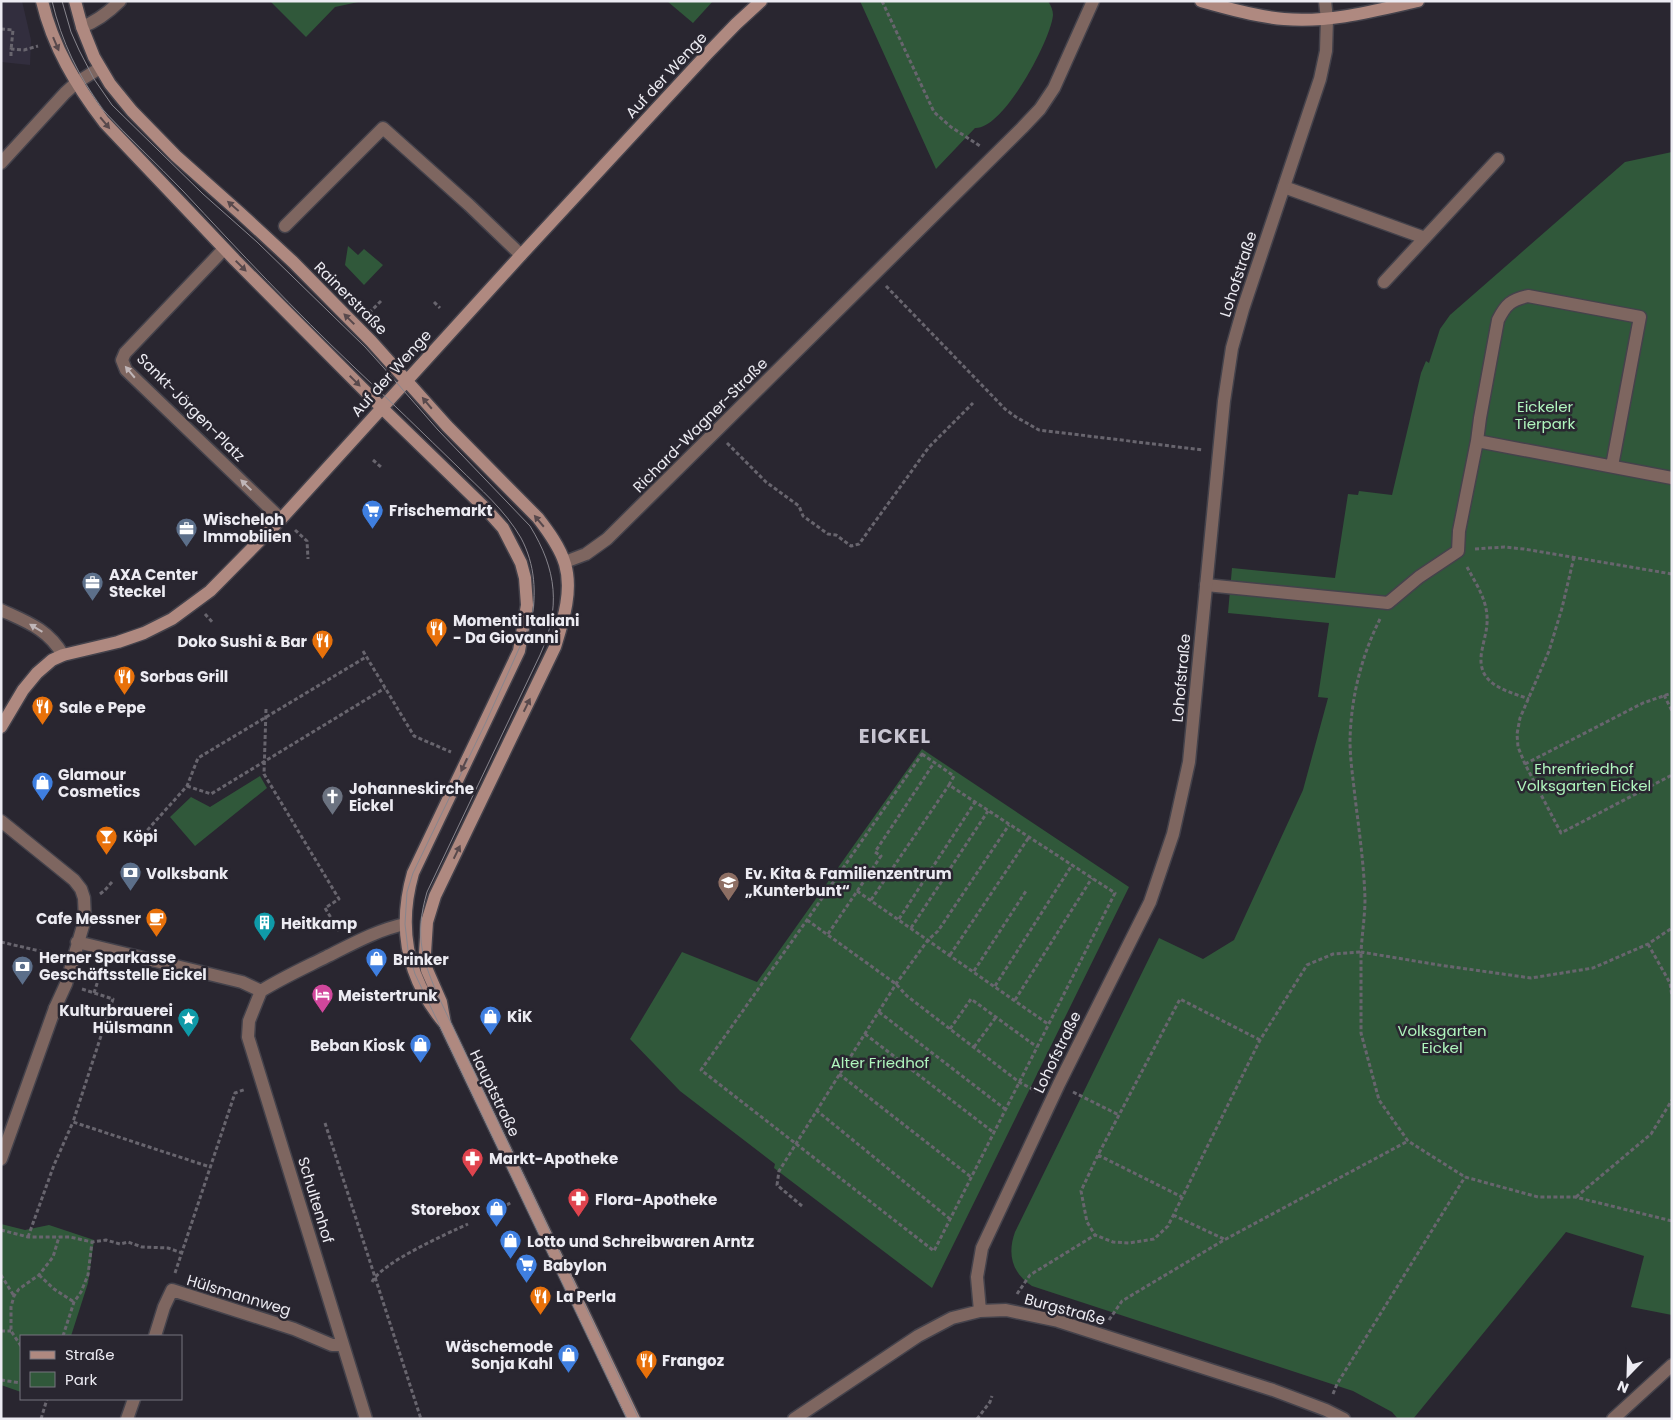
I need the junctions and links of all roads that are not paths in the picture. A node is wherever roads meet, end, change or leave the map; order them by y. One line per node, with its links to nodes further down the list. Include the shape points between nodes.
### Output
1 (42, 1): 12 (street, one-way to 12, via 62,58)
2 (75, 1): 10 (street, Rainerstraße)
3 (120, 1): 10 (street, via 108,13)
4 (761, 1): 19 (street, Auf der Wenge, via 707,54)
5 (1092, 1): 27 (street, Richard-Wagner-Straße, via 1054,88 1040,109 607,539 586,554)
6 (1201, 1): 9 (street, via 1283,19)
7 (1326, 1): 9 (street, Lohofstraße)
8 (1418, 1): 9 (street)
9 (1326, 19): 15 (street, Lohofstraße, via 1326,51 1320,79)
10 (82, 27): 11 (street, Rainerstraße)
11 (100, 68): 12 (street); 21 (street, Rainerstraße, one-way to 11, via 293,262 151,130)
12 (76, 83): 14 (street); 18 (street, one-way to 18, via 104,122)
13 (1498, 159): 17 (street)
14 (1, 163)
15 (1284, 187): 17 (street); 28 (street, Lohofstraße, via 1232,348)
16 (285, 226): 19 (street, via 384,128)
17 (1425, 238): 20 (street)
18 (224, 249): 22 (street, one-way to 22); 26 (street, Sankt-Jörgen-Platz, one-way to 18, via 126,370 122,360 125,353)
19 (521, 255): 21 (street, Auf der Wenge)
20 (1384, 282)
21 (407, 380): 22 (street, Auf der Wenge); 27 (street, Rainerstraße, one-way to 21, via 538,518 447,426)
22 (382, 408): 26 (street, Auf der Wenge); 33 (street, one-way to 33, via 474,496 502,528 521,563 527,605 519,651 413,873 407,892)
23 (1478, 441): 24 (street); 24 (street, via 1498,320 1504,308 1515,299 1528,296 1640,317); 28 (street, via 1459,531 1458,551 1388,603)
24 (1612, 466): 25 (street)
25 (1672, 478)
26 (281, 518): 30 (street, Auf der Wenge, via 210,591 172,619 118,642)
27 (565, 562): 36 (street, Hauptstraße, one-way to 27, via 441,1002 427,970 427,922 436,896 555,647 567,600)
28 (1206, 585): 38 (street, Lohofstraße, via 1189,762 1173,834 1150,902 1051,1100 982,1248 977,1277)
29 (1, 610): 30 (street, one-way to 29, via 49,636)
30 (63, 655): 31 (street, Auf der Wenge, via 37,673)
31 (1, 727)
32 (1, 821): 34 (street, via 81,889 85,918)
33 (405, 924): 35 (street, via 387,928 348,946); 36 (street, Hauptstraße, via 415,974 432,1009)
34 (77, 942): 35 (street, via 242,982); 37 (street, via 66,984)
35 (261, 991): 40 (street, Schultenhof, via 249,1021 248,1037)
36 (445, 1024): 46 (street, Hauptstraße)
37 (1, 1159)
38 (980, 1311): 43 (street, Burgstraße, via 1006,1310 1058,1322 1273,1390); 47 (street, Burgstraße, via 952,1318 918,1336)
39 (155, 1335): 40 (street, Hülsmannweg, via 172,1290 294,1329 332,1345)
40 (343, 1345): 45 (street, Schultenhof)
41 (1672, 1365): 49 (street)
42 (134, 1400): 44 (street)
43 (1324, 1414): 48 (street, Burgstraße)
44 (127, 1419)
45 (366, 1419)
46 (634, 1419)
47 (794, 1419)
48 (1344, 1419)
49 (1613, 1419)

